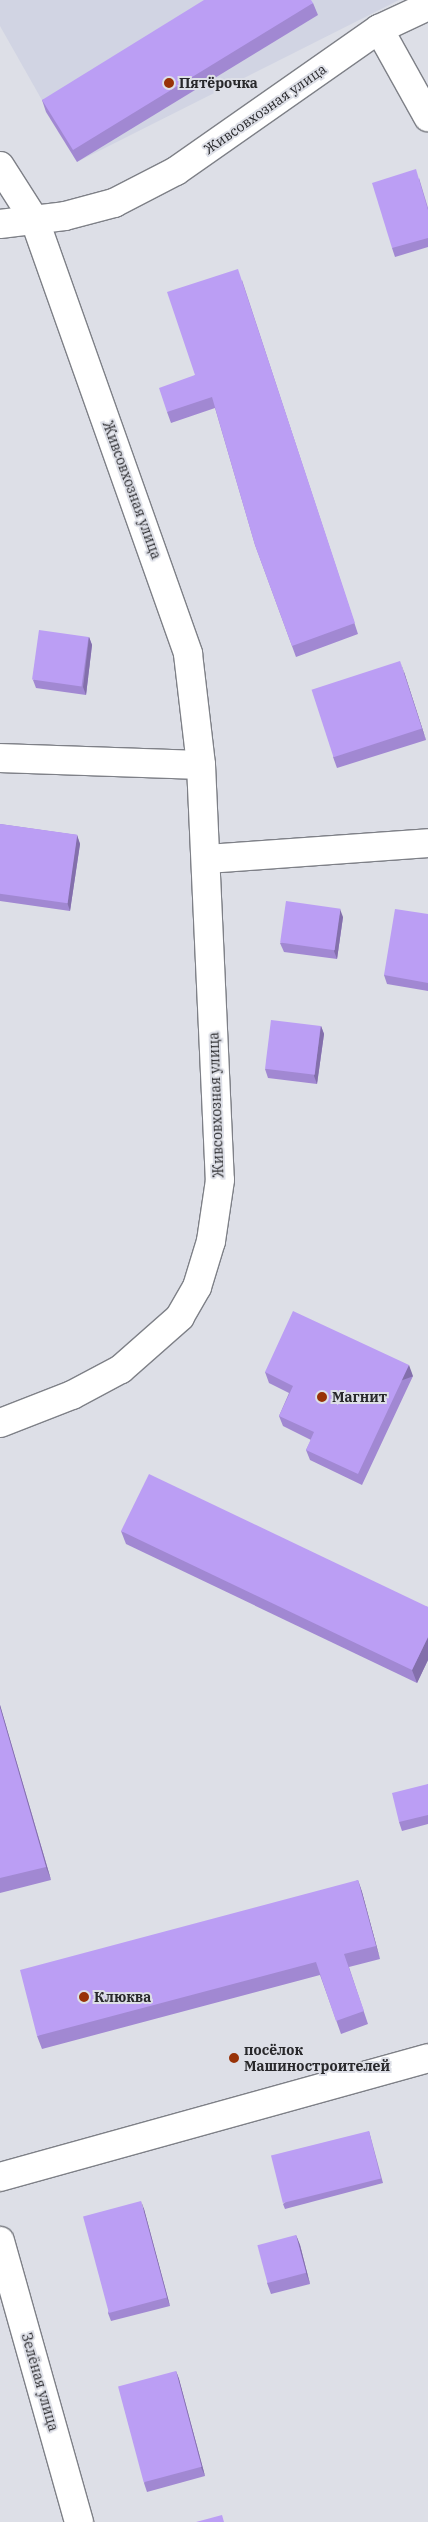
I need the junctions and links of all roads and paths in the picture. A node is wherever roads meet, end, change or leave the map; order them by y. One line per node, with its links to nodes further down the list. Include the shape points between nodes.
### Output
1 (428, 6): 2 (street, Живсовхозная улица)
2 (379, 29): 3 (street); 5 (street, Живсовхозная улица, via 176,171 114,202)
3 (428, 118)
4 (0, 166): 5 (street, Живсовхозная улица)
5 (35, 221): 6 (street, Живсовхозная улица); 8 (street, Живсовхозная улица, via 188,654)
6 (0, 224)
7 (0, 758): 8 (street)
8 (202, 765): 10 (street, Живсовхозная улица)
9 (428, 843): 10 (street)
10 (207, 859): 11 (street, Живсовхозная улица, via 220,1180 210,1241 197,1287 180,1317 121,1369)
11 (0, 1422)
12 (428, 2058): 13 (street)
13 (0, 2177)
14 (0, 2242): 15 (street, Зелёная улица)
15 (79, 2522)

